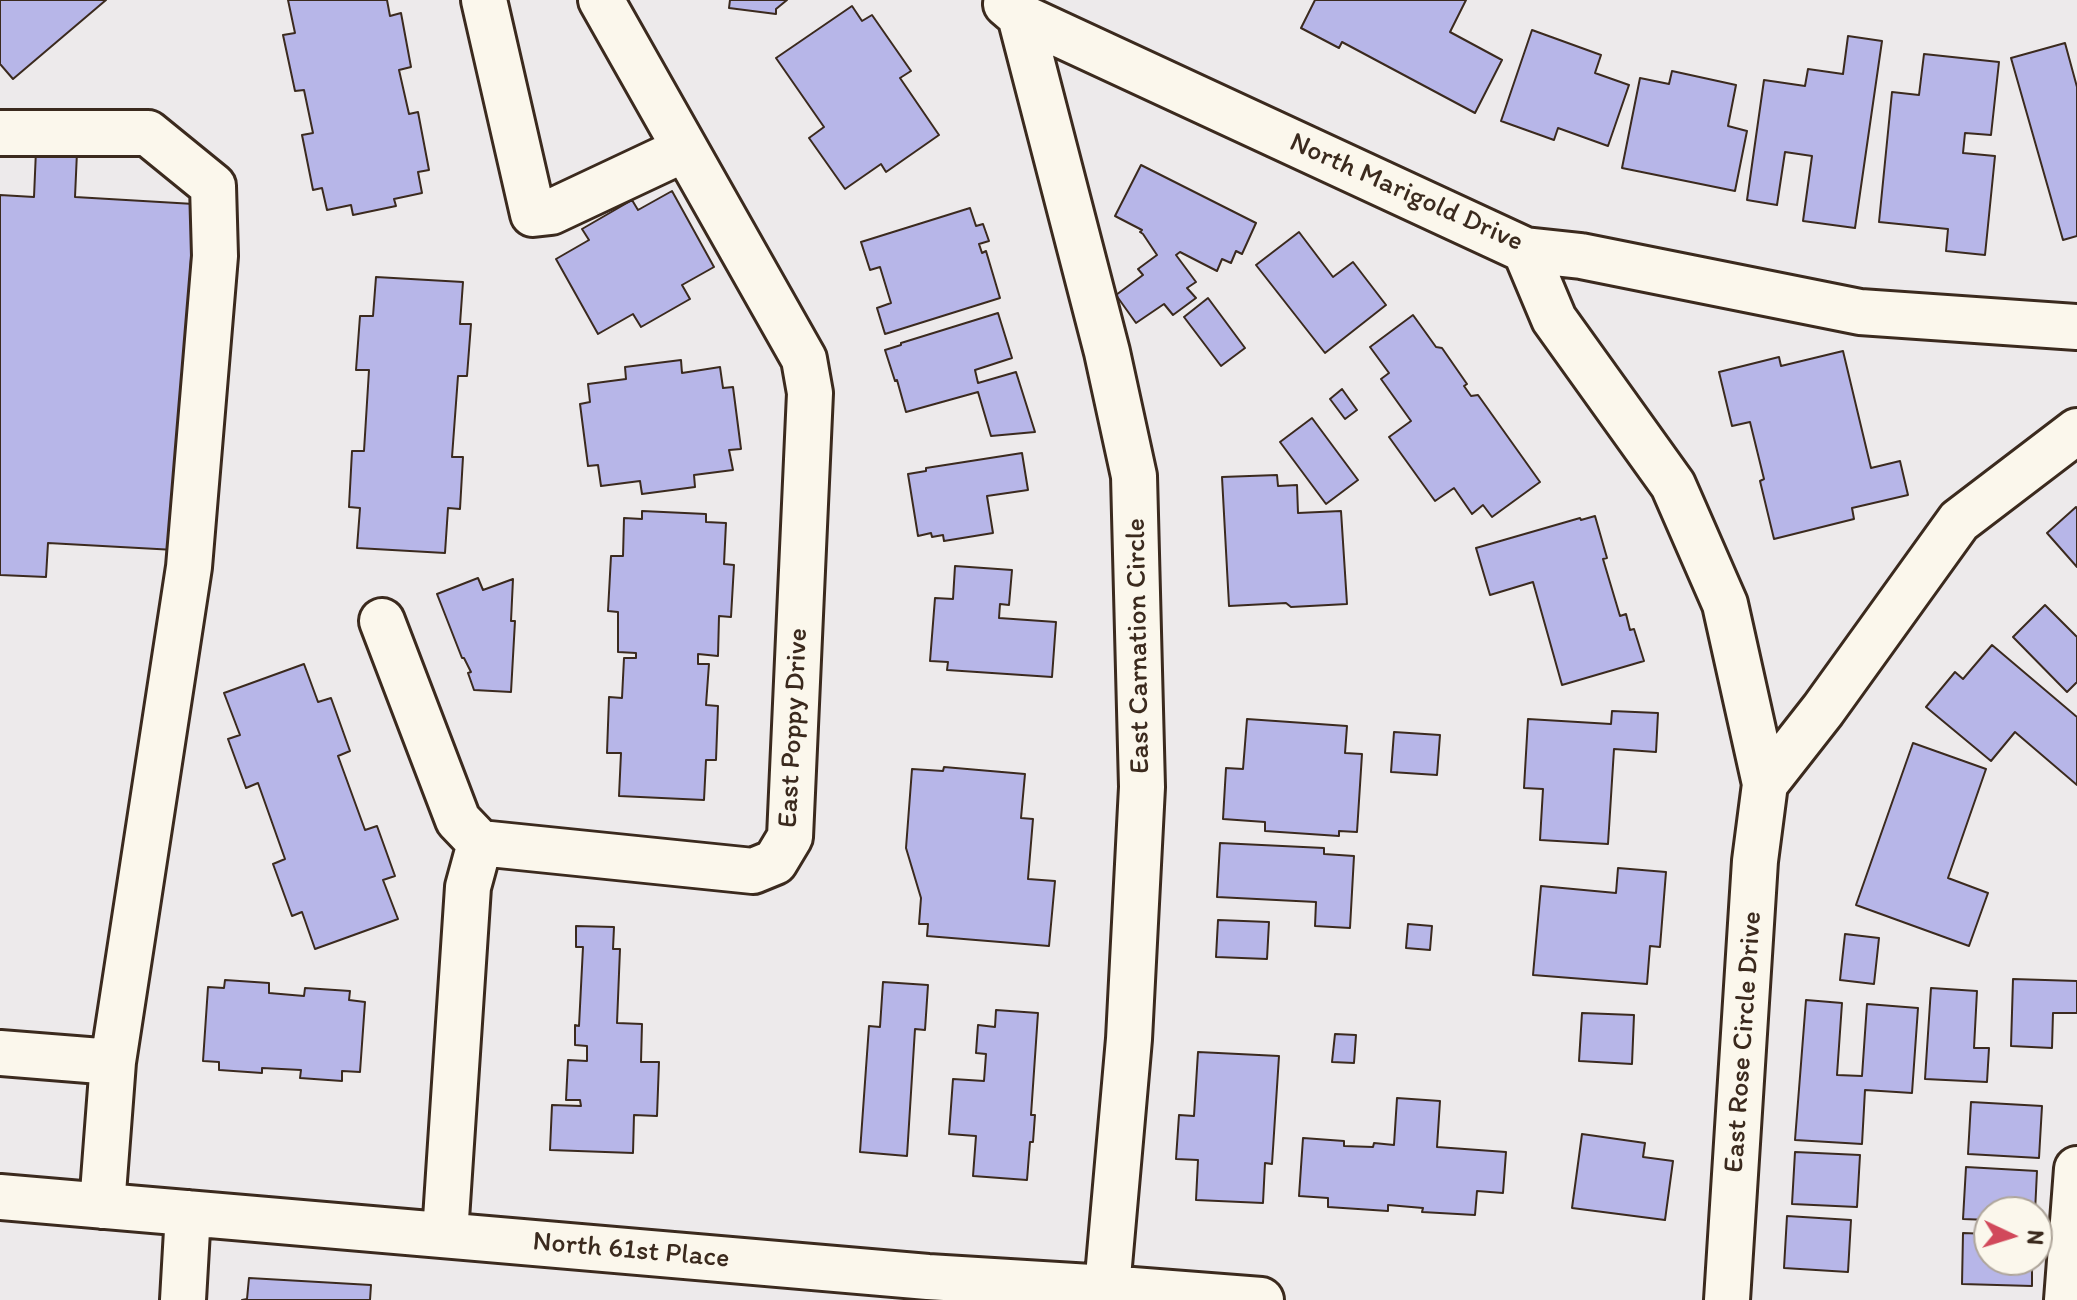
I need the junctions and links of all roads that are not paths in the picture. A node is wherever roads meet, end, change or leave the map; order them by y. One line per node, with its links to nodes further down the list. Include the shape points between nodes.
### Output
1 (484, 0): 5 (street, via 533,214 551,212)
2 (601, 0): 5 (street, East Poppy Drive)
3 (1010, 8): 6 (street, North Marigold Drive); 20 (street, East Carnation Circle, via 1107,352 1134,476 1142,787 1129,1039)
4 (0, 133): 13 (street, via 148,133 213,186 215,256 189,567)
5 (685, 149): 11 (street, East Poppy Drive, via 804,359 810,393 790,837 775,862 753,871)
6 (1525, 250): 7 (street, North Marigold Drive, via 1581,256 1860,312); 10 (street, East Rose Circle Drive, via 1554,319 1673,485 1725,604)
7 (2077, 327)
8 (2077, 431): 10 (street, via 1959,521)
9 (382, 621): 11 (street, via 458,820)
10 (1765, 784): 23 (street, East Rose Circle Drive, via 1755,861)
11 (480, 843): 18 (street, via 468,887)
12 (0, 1053): 13 (street)
13 (113, 1062): 16 (street)
14 (2077, 1169): 24 (street)
15 (0, 1197): 16 (street, North 61st Place)
16 (102, 1206): 17 (street, North 61st Place)
17 (188, 1213): 18 (street, North 61st Place); 21 (street)
18 (445, 1234): 19 (street, North 61st Place)
19 (927, 1288): 20 (street, North 61st Place)
20 (1107, 1288): 22 (street, North 61st Place)
21 (183, 1300)
22 (1261, 1300)
23 (1727, 1300)
24 (2067, 1300)

